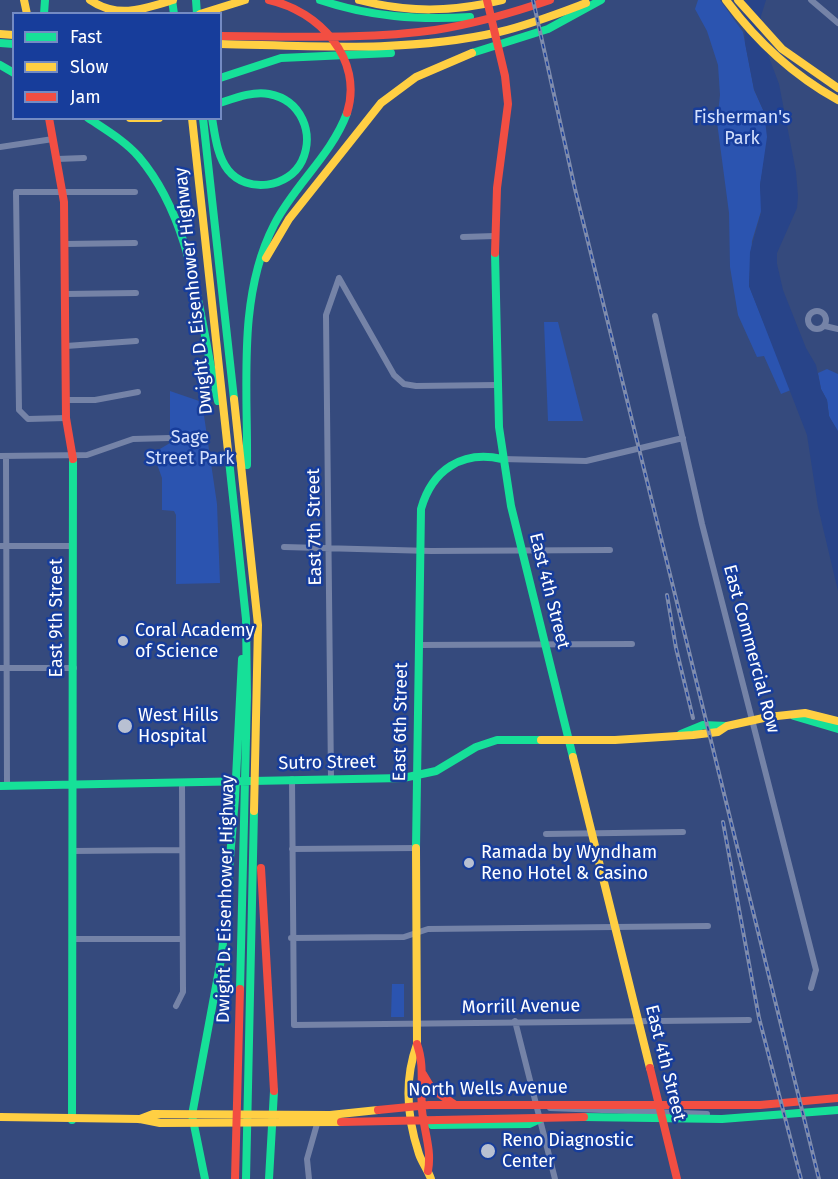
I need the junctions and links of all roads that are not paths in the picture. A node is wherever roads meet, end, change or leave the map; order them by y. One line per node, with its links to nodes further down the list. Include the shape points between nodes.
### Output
1 (90, 0): 16 (main road)
2 (172, 0): 17 (main road)
3 (245, 0): 18 (main road)
4 (269, 0): 43 (main road, via 302,11 326,29 345,63 350,95 346,119 335,142 273,225 261,256)
5 (320, 0): 19 (main road, via 402,19)
6 (359, 0): 19 (main road)
7 (487, 0): 39 (main road, East 4th Street, via 508,104)
8 (502, 0): 19 (main road)
9 (550, 0): 19 (main road, via 503,15)
10 (594, 0): 15 (main road)
11 (601, 0): 15 (main road)
12 (726, 0): 26 (main road, via 747,28 783,63)
13 (738, 0): 25 (main road, via 782,49)
14 (811, 0): 20 (street)
15 (583, 8): 23 (main road, via 402,52); 43 (main road, via 538,33 420,73 395,89 283,227)
16 (114, 12)
17 (124, 12)
18 (205, 12)
19 (466, 16): 21 (main road, via 414,33)
20 (838, 23)
21 (222, 36)
22 (222, 44): 23 (main road)
23 (357, 51): 24 (main road, via 271,60)
24 (222, 77)
25 (838, 88)
26 (838, 100)
27 (222, 102): 32 (main road, via 264,94 289,102 301,114 307,129 309,144 301,165 276,184 260,186 237,179 222,162)
28 (49, 120): 33 (main road, East 9th Street)
29 (91, 120): 55 (main road, via 133,150 157,180 170,205)
30 (192, 120): 55 (main road, Dwight D. Eisenhower Highway)
31 (203, 120): 61 (main road, Dwight D. Eisenhower Highway)
32 (212, 120)
33 (53, 139): 34 (street); 36 (main road, East 9th Street)
34 (0, 147)
35 (84, 158): 36 (street)
36 (57, 159): 38 (main road, East 9th Street)
37 (135, 192): 38 (street)
38 (63, 193): 42 (main road, East 9th Street); 54 (street, via 18,192 19,410 28,419)
39 (495, 236): 40 (street); 51 (main road, East 4th Street)
40 (463, 237)
41 (135, 243): 42 (street)
42 (65, 244): 44 (main road, East 9th Street)
43 (256, 290): 61 (main road, via 250,332)
44 (66, 294): 45 (street); 50 (main road, East 9th Street)
45 (136, 294)
46 (655, 316): 57 (street, East Commercial Row)
47 (825, 326): 48 (street)
48 (838, 328)
49 (136, 341): 50 (street)
50 (66, 346): 53 (main road, East 9th Street)
51 (497, 385): 60 (main road, East 4th Street); 65 (street, East 7th Street, via 404,384 394,375 339,278 326,315)
52 (138, 392): 53 (street, via 95,400)
53 (66, 400): 54 (main road, East 9th Street)
54 (66, 418): 59 (main road, East 9th Street)
55 (226, 427): 79 (main road, Dwight D. Eisenhower Highway, via 247,631)
56 (170, 438): 59 (street, via 133,439 98,453)
57 (683, 438): 60 (street, via 586,461); 75 (street, East Commercial Row)
58 (3, 456): 59 (street); 62 (street)
59 (73, 456): 63 (main road, East 9th Street)
60 (502, 459): 66 (main road, East 6th Street, via 462,459 433,478 422,501); 67 (main road, East 4th Street)
61 (247, 510): 86 (main road, Dwight D. Eisenhower Highway, via 258,625)
62 (3, 546): 63 (street); 72 (street)
63 (73, 546): 73 (main road, East 9th Street)
64 (284, 547): 65 (street)
65 (330, 548): 66 (street); 82 (street, East 7th Street)
66 (420, 550): 67 (street); 71 (main road, East 6th Street)
67 (522, 550): 68 (street); 69 (main road, East 4th Street)
68 (610, 550)
69 (545, 644): 70 (street); 71 (street); 78 (main road, East 4th Street)
70 (632, 644)
71 (418, 645): 80 (main road, East 6th Street)
72 (3, 668): 73 (street); 84 (street)
73 (74, 668): 85 (main road, East 9th Street)
74 (790, 715): 75 (main road, Sutro Street); 76 (main road, Sutro Street, via 806,713); 77 (main road, Sutro Street)
75 (754, 720): 78 (main road, Sutro Street, via 726,726 712,724 646,739); 100 (street, East Commercial Row, via 816,970)
76 (838, 721)
77 (838, 729)
78 (569, 739): 80 (main road, Sutro Street, via 489,741 436,771); 88 (main road, East 4th Street)
79 (242, 760): 119 (main road, via 220,970); 129 (main road, Dwight D. Eisenhower Highway, via 245,802)
80 (416, 777): 82 (main road, Sutro Street); 90 (main road, East 6th Street)
81 (292, 779): 82 (main road, Sutro Street); 83 (main road, Sutro Street); 91 (street)
82 (331, 779)
83 (182, 783): 85 (main road, Sutro Street); 92 (street)
84 (3, 786): 85 (main road, Sutro Street)
85 (74, 786): 93 (main road, East 9th Street)
86 (258, 802): 120 (main road); 130 (main road, Dwight D. Eisenhower Highway)
87 (683, 832): 88 (street)
88 (591, 833): 89 (street); 95 (main road, East 4th Street)
89 (546, 834)
90 (417, 848): 91 (street); 96 (main road, East 6th Street)
91 (292, 849): 97 (street)
92 (182, 850): 93 (street); 99 (street)
93 (72, 851): 98 (main road, East 9th Street)
94 (708, 926): 95 (street)
95 (614, 927): 96 (street, via 428,929); 104 (main road, East 4th Street)
96 (417, 933): 97 (street, via 404,937); 105 (main road, East 6th Street)
97 (291, 938): 105 (street, Morrill Avenue, via 294,1025)
98 (72, 939): 99 (street); 123 (main road, East 9th Street)
99 (182, 939): 101 (street, via 183,992)
100 (812, 988)
101 (176, 1006)
102 (749, 1020): 104 (street, Morrill Avenue)
103 (515, 1021): 104 (street, Morrill Avenue); 105 (street, Morrill Avenue); 112 (street)
104 (638, 1021): 115 (main road, East 4th Street)
105 (417, 1024): 106 (main road, East 6th Street)
106 (417, 1044): 107 (main road, East 6th Street); 111 (main road, East 6th Street, via 410,1066)
107 (422, 1068): 109 (main road, East 6th Street); 110 (main road, via 432,1089)
108 (838, 1098): 110 (main road, North Wells Avenue, via 760,1105)
109 (422, 1106): 110 (main road, North Wells Avenue); 111 (main road, North Wells Avenue); 118 (main road, East 6th Street)
110 (457, 1106)
111 (410, 1107): 120 (main road, North Wells Avenue); 121 (main road, East 6th Street)
112 (538, 1108): 114 (street); 122 (street)
113 (838, 1110): 118 (main road, North Wells Avenue, via 722,1119)
114 (571, 1111): 115 (street); 122 (street)
115 (661, 1114): 116 (street); 134 (main road, East 4th Street)
116 (707, 1114)
117 (0, 1117): 123 (main road, North Wells Avenue)
118 (423, 1118): 121 (main road, North Wells Avenue); 125 (main road, via 432,1125); 126 (main road, East 6th Street)
119 (193, 1119): 120 (main road, North Wells Avenue); 123 (main road, North Wells Avenue, via 152,1123 140,1119); 128 (main road)
120 (275, 1119): 124 (main road, North Wells Avenue); 131 (main road)
121 (411, 1119): 124 (main road, North Wells Avenue); 127 (main road, East 6th Street, via 420,1156)
122 (540, 1119): 125 (main road, via 529,1124); 133 (street)
123 (72, 1120)
124 (317, 1124): 132 (street, via 307,1159)
125 (444, 1125): 126 (main road, via 433,1130)
126 (428, 1146): 127 (main road, East 6th Street)
127 (430, 1175)
128 (206, 1179)
129 (235, 1179)
130 (246, 1179)
131 (269, 1179)
132 (309, 1179)
133 (555, 1179)
134 (677, 1179)

